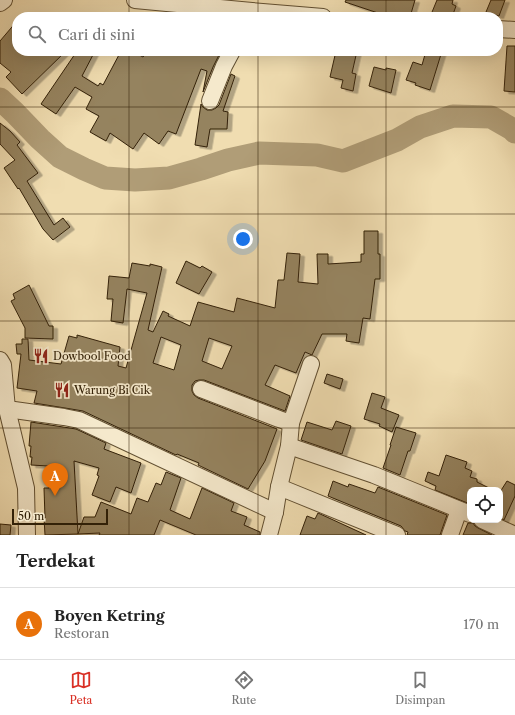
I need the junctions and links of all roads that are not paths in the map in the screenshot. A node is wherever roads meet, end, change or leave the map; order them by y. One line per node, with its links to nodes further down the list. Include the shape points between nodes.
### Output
1 (4, 0): 3 (street)
2 (135, 0): 4 (street)
3 (0, 3)
4 (234, 12)
5 (503, 29): 6 (street)
6 (515, 30)
7 (229, 56): 8 (street)
8 (210, 101)
9 (0, 360): 12 (street)
10 (311, 364): 13 (street)
11 (201, 389): 13 (street)
12 (7, 409): 16 (street, via 79,420); 19 (street, via 26,488)
13 (291, 423): 14 (street)
14 (289, 446): 15 (street); 17 (street, via 374,475)
15 (279, 487): 16 (street); 21 (street)
16 (275, 512): 20 (street)
17 (465, 512): 22 (street)
18 (489, 523): 23 (street)
19 (27, 535)
20 (269, 535)
21 (397, 535)
22 (450, 535)
23 (515, 535)

